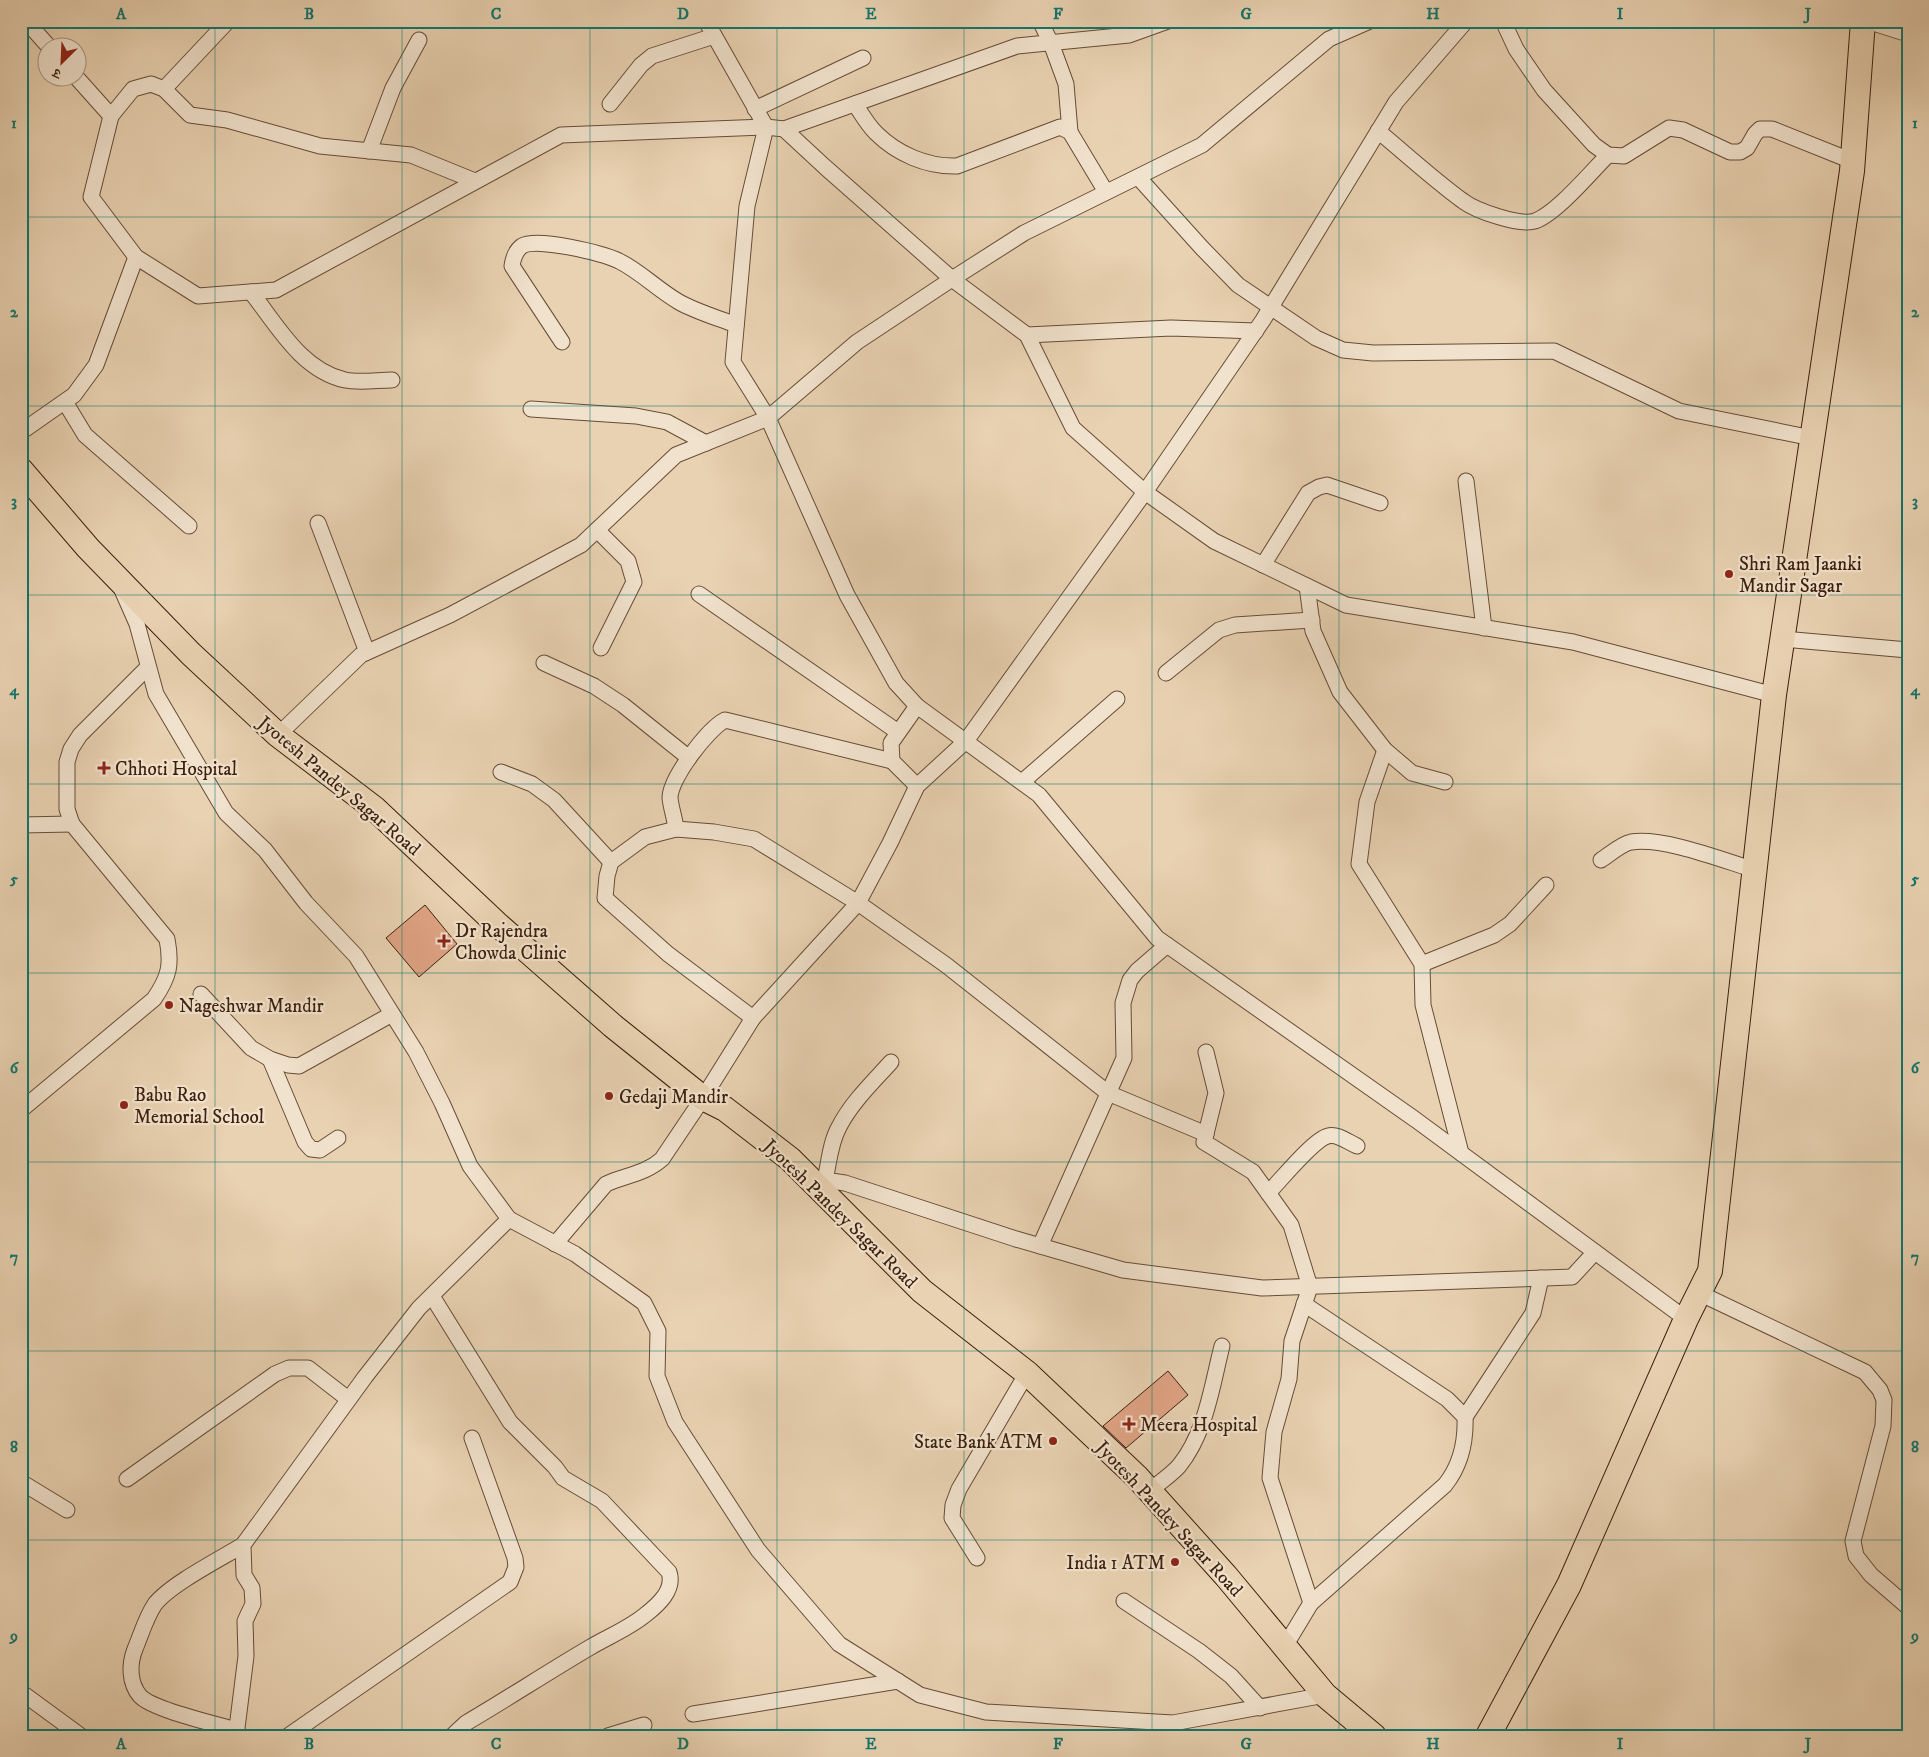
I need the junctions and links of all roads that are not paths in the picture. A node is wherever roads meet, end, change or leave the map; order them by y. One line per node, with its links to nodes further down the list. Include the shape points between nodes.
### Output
1 (26, 21): 13 (street)
2 (228, 21): 18 (street)
3 (706, 21): 12 (street)
4 (1040, 21): 15 (street)
5 (1168, 21): 15 (street, via 1129,35)
6 (1370, 21): 30 (street, via 1329,39 1202,145)
7 (1466, 21): 25 (street, via 1396,102)
8 (1503, 21): 28 (street, via 1516,49 1544,90 1594,145)
9 (1862, 21): 29 (main road)
10 (1866, 21): 11 (street)
11 (1908, 34)
12 (714, 36): 19 (street, via 652,56); 21 (street)
13 (41, 38)
14 (418, 40): 27 (street, via 393,88)
15 (1051, 43): 20 (street, via 1016,46); 26 (street, via 1066,84)
16 (863, 58): 21 (street)
17 (86, 88): 22 (street)
18 (164, 89): 22 (street, via 151,84 133,89); 27 (street, via 190,115 227,120 320,146)
19 (610, 104)
20 (855, 104): 24 (street); 26 (street, via 874,131 889,145 922,162 941,166 957,166 1060,127)
21 (755, 108): 23 (street)
22 (112, 116): 33 (street, via 91,197)
23 (766, 127): 24 (street); 31 (street, via 561,135); 37 (street, via 747,206)
24 (784, 129): 34 (street)
25 (1378, 130): 28 (street, via 1465,202 1503,219 1524,222 1534,222 1550,214); 36 (street)
26 (1070, 132): 32 (street)
27 (369, 151): 31 (street, via 411,155)
28 (1608, 155): 29 (street, via 1624,156 1669,128 1683,130 1730,152 1740,152 1760,129 1772,129)
29 (1852, 161): 46 (main road)
30 (1138, 176): 32 (street); 36 (street, via 1238,285)
31 (475, 181): 35 (street, via 276,290)
32 (1106, 192): 34 (street, via 1024,233)
33 (136, 257): 35 (street, via 198,296); 42 (street, via 96,365 74,396)
34 (952, 280): 39 (street); 44 (street, via 857,342)
35 (251, 292): 41 (street, via 299,354 320,370 346,380)
36 (1270, 308): 38 (street); 46 (street, via 1316,338 1343,350 1373,353 1554,351 1679,411)
37 (736, 325): 40 (street, via 681,303 647,278 590,250 534,243 521,247 512,266); 44 (street, via 733,362)
38 (1256, 331): 39 (street, via 1171,328); 50 (street)
39 (1027, 335): 50 (street, via 1073,428)
40 (562, 342)
41 (392, 380)
42 (65, 402): 45 (street); 53 (street, via 85,435)
43 (531, 409): 47 (street, via 659,420)
44 (768, 418): 47 (street); 70 (street, via 847,595 896,683)
45 (21, 432)
46 (1812, 438): 61 (main road)
47 (706, 443): 54 (street, via 676,455)
48 (21, 470): 56 (main road, Jyotesh Pandey Sagar Road)
49 (1466, 481): 60 (street)
50 (1145, 492): 55 (street, via 1214,541); 73 (street)
51 (1380, 503): 55 (street, via 1327,485 1318,486 1308,493)
52 (318, 523): 64 (street)
53 (189, 526)
54 (597, 530): 62 (street, via 628,561 634,582); 64 (street, via 581,545 450,615)
55 (1263, 565): 57 (street)
56 (116, 577): 66 (street, via 137,624); 72 (main road, Jyotesh Pandey Sagar Road)
57 (1307, 586): 59 (street); 60 (street, via 1346,605)
58 (699, 594): 71 (street)
59 (1312, 620): 67 (street, via 1235,625 1219,630); 74 (street, via 1313,631 1340,692)
60 (1484, 628): 68 (street, via 1573,642)
61 (1783, 639): 63 (street); 68 (main road)
62 (600, 648)
63 (1908, 650)
64 (367, 652): 72 (street)
65 (544, 663): 75 (street, via 594,686 624,705)
66 (148, 667): 81 (street, via 71,749 67,762 67,809); 92 (street, via 156,694 226,813 265,850 306,903 356,956)
67 (1166, 673)
68 (1774, 695): 86 (main road)
69 (1117, 699): 78 (street)
70 (917, 706): 71 (street); 73 (street)
71 (898, 732): 76 (street, via 891,743)
72 (278, 736): 98 (main road, Jyotesh Pandey Sagar Road, via 374,808 569,988)
73 (966, 741): 78 (street); 80 (street)
74 (1385, 750): 79 (street, via 1412,773); 90 (street, via 1367,802 1359,864)
75 (690, 758): 76 (street, via 710,730 725,720); 83 (street, via 675,780 670,797)
76 (892, 761): 80 (street)
77 (501, 772): 85 (street, via 532,784 554,800)
78 (1022, 782): 89 (street, via 1039,795 1157,938)
79 (1446, 782)
80 (918, 786): 88 (street)
81 (72, 824): 82 (street); 99 (street, via 167,939 169,971 154,998)
82 (21, 825)
83 (676, 828): 85 (street, via 646,837); 88 (street, via 754,839)
84 (1601, 860): 86 (street, via 1629,842 1651,842)
85 (611, 862): 93 (street, via 605,898 668,954)
86 (1755, 870): 112 (main road, via 1710,1271)
87 (1546, 885): 90 (street, via 1510,924 1494,935)
88 (858, 902): 93 (street); 97 (street, via 946,965)
89 (1168, 945): 97 (street, via 1130,980 1123,1003 1124,1058); 103 (street)
90 (1422, 964): 103 (street, via 1423,1005)
91 (201, 994): 95 (street, via 251,1048)
92 (392, 1014): 95 (street, via 299,1066); 106 (street, via 416,1052 470,1166)
93 (753, 1018): 98 (street)
94 (1206, 1052): 100 (street, via 1216,1093)
95 (270, 1059): 101 (street, via 305,1142 311,1149 320,1150)
96 (891, 1062): 104 (street, via 839,1126)
97 (1108, 1093): 100 (street); 108 (street)
98 (703, 1098): 104 (main road, Jyotesh Pandey Sagar Road, via 726,1109); 107 (street, via 662,1159 640,1174 606,1184)
99 (21, 1110)
100 (1206, 1134): 105 (street, via 1204,1142 1253,1172)
101 (338, 1138)
102 (1357, 1146): 105 (street, via 1336,1136 1328,1136 1317,1142)
103 (1461, 1153): 109 (street)
104 (817, 1179): 108 (street, via 845,1183); 117 (main road, Jyotesh Pandey Sagar Road, via 922,1291)
105 (1268, 1192): 111 (street, via 1291,1225)
106 (509, 1219): 107 (street); 113 (street)
107 (555, 1244): 131 (street, via 575,1254 644,1303 658,1331 657,1376 676,1422 758,1550 839,1644)
108 (1040, 1246): 111 (street, via 1123,1270 1262,1288)
109 (1595, 1252): 110 (street, via 1572,1278); 115 (street)
110 (1541, 1278): 111 (street); 119 (street, via 1533,1314)
111 (1310, 1287): 114 (street)
112 (1699, 1293): 115 (main road); 129 (street, via 1865,1372 1880,1390 1884,1400 1883,1426 1853,1541 1856,1556 1871,1575)
113 (432, 1296): 118 (street); 140 (street, via 510,1422 563,1478 602,1501 669,1572 671,1578 668,1592 634,1623 466,1723)
114 (1304, 1304): 119 (street, via 1447,1399); 128 (street, via 1292,1341 1289,1379 1274,1432 1270,1478)
115 (1686, 1319): 143 (main road, via 1569,1585)
116 (1222, 1346): 123 (street, via 1194,1441 1179,1466)
117 (1027, 1373): 123 (main road, Jyotesh Pandey Sagar Road); 126 (street, via 959,1489 953,1505 952,1518)
118 (348, 1399): 121 (street, via 308,1368 289,1368 275,1374); 125 (street)
119 (1465, 1417): 128 (street, via 1462,1454 1445,1486)
120 (472, 1438): 139 (street, via 515,1558 516,1567 510,1582)
121 (127, 1479)
122 (21, 1482): 124 (street)
123 (1149, 1490): 130 (main road, Jyotesh Pandey Sagar Road)
124 (67, 1510)
125 (243, 1544): 137 (street, via 244,1575 252,1588 253,1604 245,1622 246,1656); 137 (street, via 168,1592 155,1605 131,1660 132,1682 140,1697)
126 (977, 1558)
127 (1124, 1601): 134 (street, via 1231,1676)
128 (1311, 1603): 130 (street)
129 (1908, 1607)
130 (1285, 1646): 133 (main road, Jyotesh Pandey Sagar Road)
131 (898, 1681): 134 (street, via 920,1695 986,1712 1173,1723); 135 (street)
132 (21, 1692): 138 (street)
133 (1325, 1695): 134 (street); 142 (main road, Jyotesh Pandey Sagar Road)
134 (1260, 1708)
135 (693, 1714)
136 (644, 1725): 141 (street)
137 (236, 1733)
138 (80, 1736)
139 (288, 1736)
140 (452, 1736)
141 (608, 1736)
142 (1374, 1736)
143 (1488, 1736)

